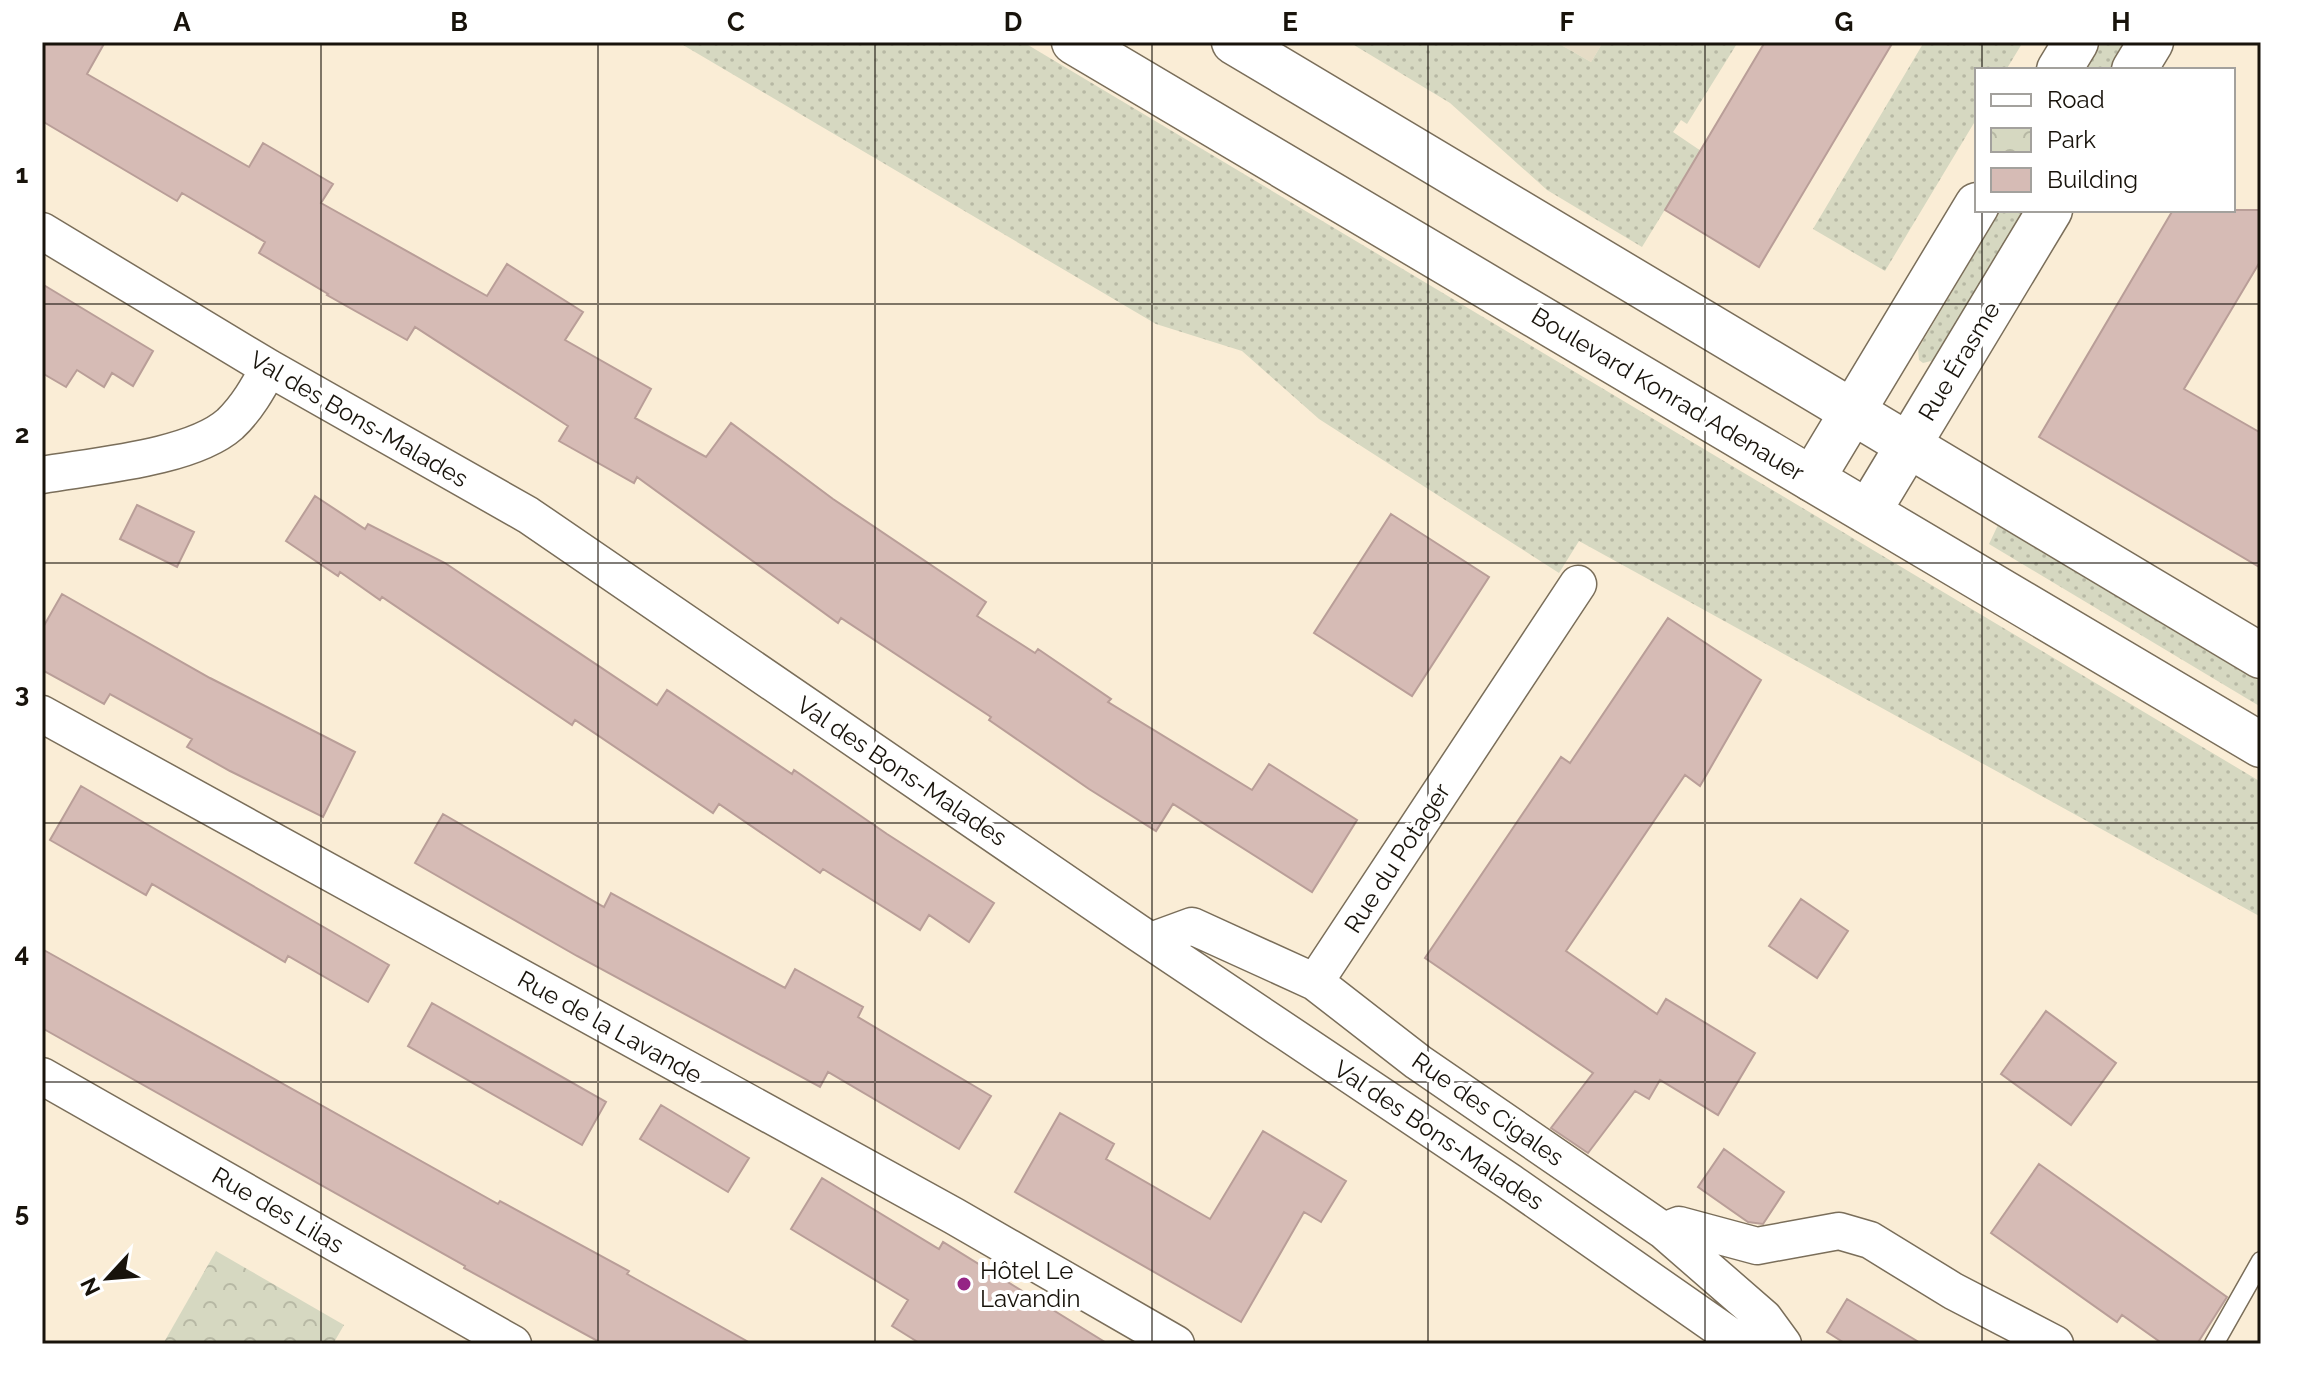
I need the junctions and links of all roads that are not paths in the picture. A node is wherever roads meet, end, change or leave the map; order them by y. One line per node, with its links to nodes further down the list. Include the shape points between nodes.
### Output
1 (1074, 42): 14 (main road, Boulevard Konrad Adenauer)
2 (1234, 42): 11 (main road)
3 (2076, 42): 5 (main road)
4 (2151, 42): 6 (main road)
5 (2060, 68)
6 (2135, 68)
7 (1975, 208): 11 (main road)
8 (2049, 212): 12 (main road, Rue Érasme)
9 (42, 231): 10 (street, Val des Bons-Malades)
10 (269, 368): 13 (street, via 229,425 194,445); 20 (street, Val des Bons-Malades, via 528,515)
11 (1853, 412): 12 (main road); 14 (main road)
12 (1908, 445): 15 (main road, Rue Érasme); 17 (main road)
13 (42, 475)
14 (1812, 479): 15 (main road, Boulevard Konrad Adenauer)
15 (1868, 512): 19 (main road, Boulevard Konrad Adenauer)
16 (1578, 584): 21 (street, Rue du Potager)
17 (2261, 656)
18 (42, 714): 26 (street, Rue de la Lavande, via 954,1216)
19 (2261, 745)
20 (1151, 941): 21 (street, via 1192,926); 27 (street, Val des Bons-Malades)
21 (1315, 982): 23 (street, Rue des Cigales, via 1418,1062)
22 (42, 1076): 25 (street, Rue des Lilas)
23 (1664, 1231): 28 (street, Rue des Cigales, via 1764,1318); 29 (street, via 1679,1225 1757,1246 1839,1231 1870,1240)
24 (2261, 1261): 30 (lane)
25 (513, 1344)
26 (1176, 1344)
27 (1742, 1344)
28 (1783, 1344)
29 (2055, 1344)
30 (2214, 1344)

